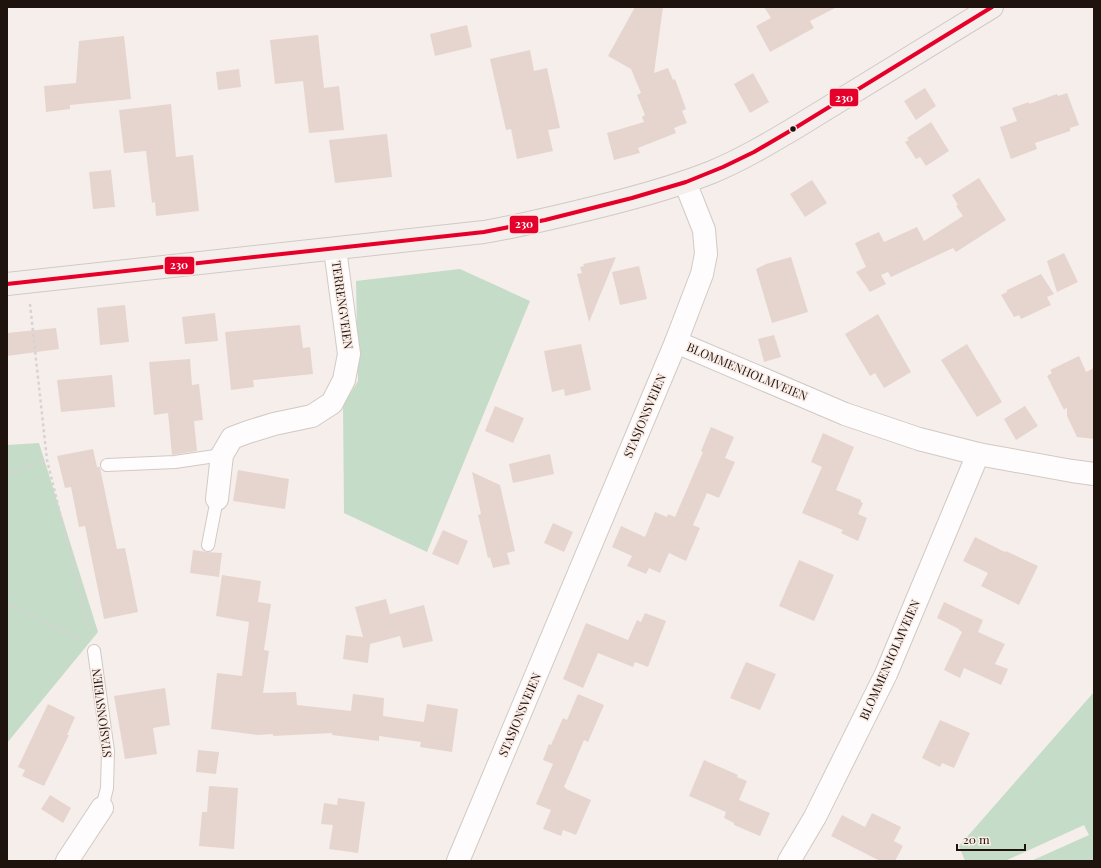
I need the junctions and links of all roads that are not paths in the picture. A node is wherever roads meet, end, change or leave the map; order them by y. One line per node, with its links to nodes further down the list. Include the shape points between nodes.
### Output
1 (992, 7): 2 (main road, via 795,128 739,158)
2 (685, 182): 3 (main road, via 641,196 514,227); 5 (street, STASJONSVEIEN, via 704,230 706,254 702,274)
3 (334, 249): 4 (main road); 7 (street, TERRENGVEIEN, via 349,354 344,380 332,403 312,416 274,424 232,438)
4 (17, 283)
5 (676, 342): 6 (street, BLOMMENHOLMVEIEN, via 845,414 920,439); 15 (street, STASJONSVEIEN)
6 (978, 454): 9 (street, BLOMMENHOLMVEIEN); 16 (street, BLOMMENHOLMVEIEN, via 886,674 815,817)
7 (222, 455): 8 (lane, via 175,462); 10 (street, TERRENGVEIEN)
8 (107, 465)
9 (1094, 474)
10 (217, 499): 11 (lane)
11 (208, 545)
12 (94, 651): 13 (lane, STASJONSVEIEN, via 108,751 107,788)
13 (102, 808): 14 (street, STASJONSVEIEN)
14 (67, 861)
15 (458, 861)
16 (789, 861)

